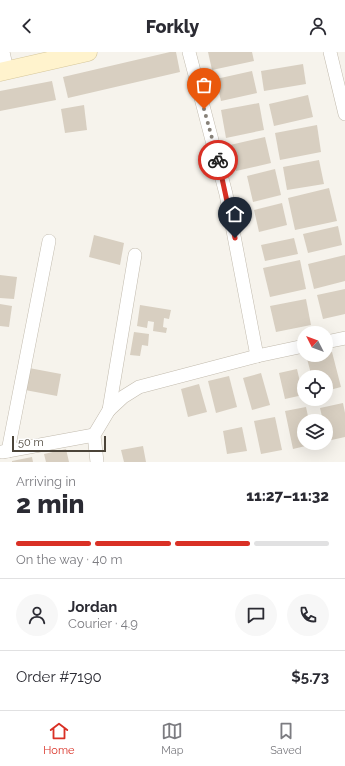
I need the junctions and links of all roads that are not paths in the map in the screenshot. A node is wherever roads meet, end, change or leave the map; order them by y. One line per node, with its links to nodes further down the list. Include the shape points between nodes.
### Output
1 (3, 52): 5 (street)
2 (88, 52): 5 (main road)
3 (189, 52): 12 (street, via 226,194)
4 (330, 52): 6 (street)
5 (3, 71)
6 (345, 114)
7 (49, 240): 15 (street)
8 (135, 255): 13 (street)
9 (345, 338): 10 (street)
10 (333, 341)
11 (297, 347): 12 (street)
12 (257, 356): 13 (street, via 139,387)
13 (109, 410): 14 (street)
14 (94, 435): 15 (street); 16 (street)
15 (4, 452)
16 (97, 462)

